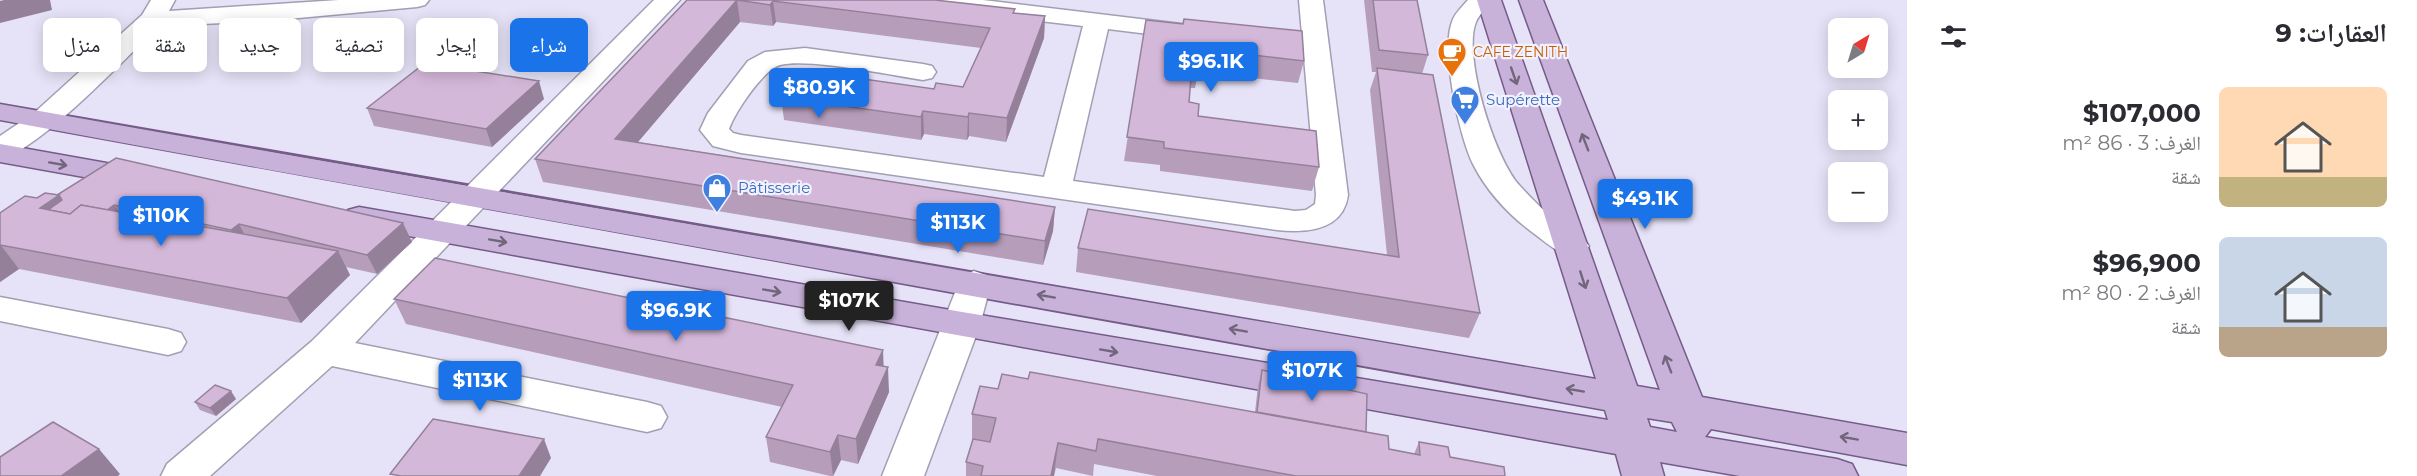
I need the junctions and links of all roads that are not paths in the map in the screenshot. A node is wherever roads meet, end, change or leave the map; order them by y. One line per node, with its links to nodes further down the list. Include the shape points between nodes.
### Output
1 (417, 0): 8 (street, via 266,14)
2 (668, 0): 17 (street)
3 (920, 0): 9 (street)
4 (1311, 0): 16 (street, via 1306,45 1332,195 1332,205 1325,214 1296,222)
5 (1481, 0): 20 (street, via 1464,21 1460,55 1488,165 1506,191)
6 (1489, 0): 20 (main road, one-way to 20)
7 (1531, 0): 27 (main road, one-way to 7)
8 (158, 9): 13 (street)
9 (1097, 21): 10 (street); 16 (street)
10 (1213, 34)
11 (923, 72): 16 (street, via 805,57 774,58 757,67 714,130 731,142)
12 (0, 112): 13 (main road)
13 (44, 119): 14 (street); 17 (main road)
14 (0, 152): 15 (main road, one-way to 15)
15 (175, 184)
16 (1056, 189)
17 (475, 199): 19 (street); 21 (main road)
18 (327, 211): 19 (main road)
19 (444, 232): 23 (main road, one-way to 23); 25 (street)
20 (1572, 246): 26 (main road, one-way to 26)
21 (974, 283): 23 (street); 26 (main road, one-way to 21)
22 (0, 309): 24 (street)
23 (962, 325): 29 (main road, one-way to 29); 33 (street)
24 (168, 342)
25 (325, 351): 28 (street); 32 (street)
26 (1622, 399): 27 (main road); 29 (main road)
27 (1685, 409): 30 (main road, one-way to 27); 31 (main road)
28 (647, 417)
29 (1632, 442): 31 (main road); 34 (main road)
30 (1907, 448)
31 (1711, 465): 35 (main road)
32 (182, 476)
33 (903, 476)
34 (1643, 476)
35 (1836, 476)

